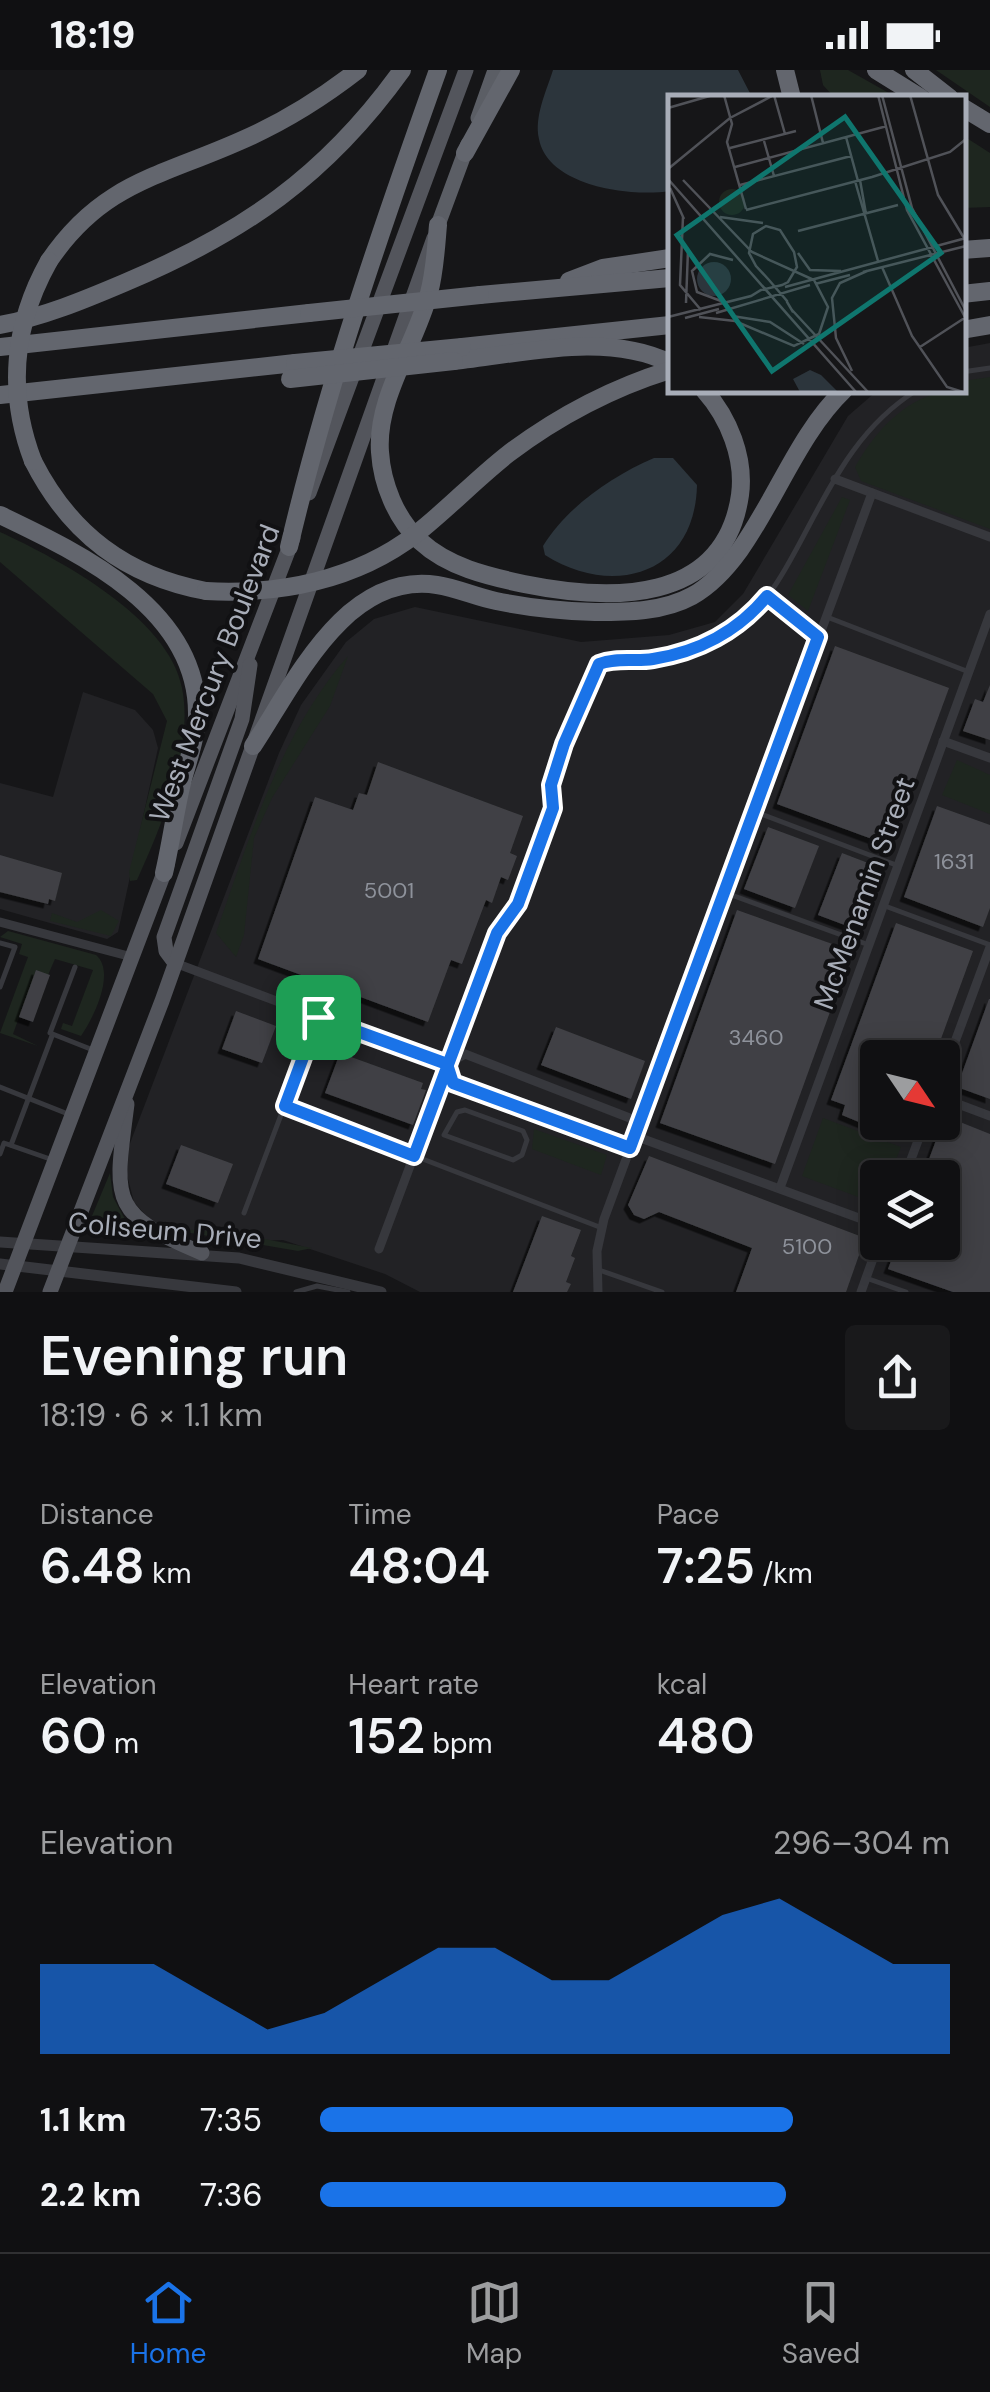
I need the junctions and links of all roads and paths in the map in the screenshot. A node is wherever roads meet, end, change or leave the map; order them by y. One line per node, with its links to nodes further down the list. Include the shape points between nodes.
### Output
1 (358, 70): 35 (highway, bridge, via 269,128 118,191 48,261 27,307 17,359 19,414 33,462 64,512 106,552 160,580 206,591 302,585 370,562 412,537 509,453 605,394)
2 (402, 70): 28 (highway, via 346,139 243,226 48,314)
3 (438, 70): 46 (highway, via 378,234)
4 (466, 70): 46 (main road, West Mercury Boulevard)
5 (495, 70): 17 (highway, West Mercury Boulevard)
6 (511, 70): 17 (highway)
7 (786, 70): 10 (highway)
8 (876, 70): 11 (highway)
9 (914, 70): 12 (highway)
10 (791, 95)
11 (916, 95)
12 (946, 95)
13 (965, 109): 15 (highway)
14 (965, 122): 16 (highway)
15 (990, 124)
16 (990, 135)
17 (465, 152): 18 (highway, West Mercury Boulevard)
18 (438, 225): 38 (highway, via 430,292 385,411 380,452 400,516 443,558 508,581 566,591 639,593 682,580 727,534 741,482 734,441); 55 (main road, West Mercury Boulevard)
19 (990, 248): 20 (highway)
20 (965, 250)
21 (668, 258): 23 (highway, via 604,268)
22 (668, 278): 23 (highway)
23 (550, 288): 32 (highway, bridge)
24 (990, 291): 25 (highway)
25 (965, 294)
26 (990, 315): 27 (highway)
27 (965, 319)
28 (0, 324)
29 (668, 324): 33 (highway)
30 (990, 325): 31 (highway)
31 (965, 329)
32 (0, 347)
33 (458, 354): 34 (highway, via 605,348 642,352); 41 (highway, bridge)
34 (668, 365)
35 (668, 367)
36 (990, 368): 37 (lane)
37 (965, 372)
38 (705, 392)
39 (842, 392): 55 (highway, via 798,445 741,550 688,598 643,610 570,612 442,586 396,588 338,623)
40 (914, 392): 42 (lane, via 866,430)
41 (0, 395)
42 (835, 479): 43 (street); 47 (lane)
43 (872, 493): 45 (street); 49 (street)
44 (0, 514): 59 (highway, via 129,590 183,649 197,719)
45 (990, 537)
46 (289, 547): 50 (main road, West Mercury Boulevard)
47 (767, 596): 51 (lane); 53 (lane, via 733,629 703,645 651,660 607,660)
48 (990, 614): 52 (street, McMenamin Street)
49 (826, 616): 51 (street); 52 (lane)
50 (255, 632): 59 (main road, West Mercury Boulevard); 67 (main road, via 242,719 164,937)
51 (818, 637): 57 (street)
52 (969, 672): 54 (street, McMenamin Street)
53 (592, 673): 74 (street, via 518,904 497,933)
54 (943, 741): 56 (street); 58 (street, McMenamin Street)
55 (253, 746): 67 (main road, West Mercury Boulevard)
56 (990, 758)
57 (753, 812): 58 (lane); 60 (street)
58 (899, 866): 61 (street, McMenamin Street)
59 (164, 873): 66 (main road, West Mercury Boulevard)
60 (724, 892): 64 (lane); 82 (street)
61 (884, 906): 64 (street, McMenamin Street); 65 (lane)
62 (0, 922): 66 (street)
63 (0, 943): 69 (lane, via 15,947)
64 (869, 945): 90 (street, McMenamin Street)
65 (990, 946): 72 (street)
66 (132, 956): 73 (main road, West Mercury Boulevard)
67 (175, 963): 70 (street); 75 (main road, West Mercury Boulevard)
68 (75, 968): 71 (lane)
69 (0, 988)
70 (318, 1017): 74 (street); 79 (lane)
71 (53, 1035): 73 (lane); 77 (lane)
72 (956, 1040)
73 (96, 1051): 80 (main road, West Mercury Boulevard)
74 (447, 1064): 82 (street, via 465,1054); 86 (street, via 453,1083); 88 (street)
75 (130, 1080): 96 (main road, West Mercury Boulevard); 98 (main road, via 119,1164 123,1200 146,1228)
76 (0, 1087): 77 (lane)
77 (28, 1098): 80 (lane); 85 (lane)
78 (960, 1105): 81 (street)
79 (285, 1106): 88 (lane); 91 (lane)
80 (70, 1115): 89 (main road, West Mercury Boulevard)
81 (990, 1116)
82 (640, 1122): 84 (street)
83 (444, 1135): 83 (lane, via 513,1160 522,1156 527,1140 523,1132 465,1110)
84 (636, 1136): 86 (street); 90 (street)
85 (11, 1146): 87 (lane, via 4,1143); 89 (lane)
86 (630, 1148): 93 (street)
87 (0, 1154)
88 (414, 1156): 93 (lane); 97 (street)
89 (53, 1160): 95 (main road, West Mercury Boulevard)
90 (780, 1188): 92 (street)
91 (244, 1213)
92 (860, 1218)
93 (602, 1228): 102 (street)
94 (0, 1242): 95 (street, Coliseum Drive)
95 (23, 1244): 96 (street, Coliseum Drive); 100 (main road, West Mercury Boulevard)
96 (66, 1246): 98 (street, Coliseum Drive); 101 (main road, West Mercury Boulevard)
97 (379, 1248)
98 (202, 1253): 109 (street, Coliseum Drive)
99 (872, 1260): 103 (street)
100 (8, 1264): 101 (street, Coliseum Drive); 104 (main road, West Mercury Boulevard)
101 (58, 1269): 105 (main road, West Mercury Boulevard); 106 (street, Coliseum Drive)
102 (596, 1269): 110 (street); 111 (lane)
103 (866, 1278): 112 (street); 113 (lane)
104 (5, 1292)
105 (50, 1292)
106 (236, 1292)
107 (296, 1292): 108 (lane, via 317,1286)
108 (348, 1292)
109 (381, 1292)
110 (598, 1292)
111 (662, 1292)
112 (861, 1292)
113 (906, 1292)

